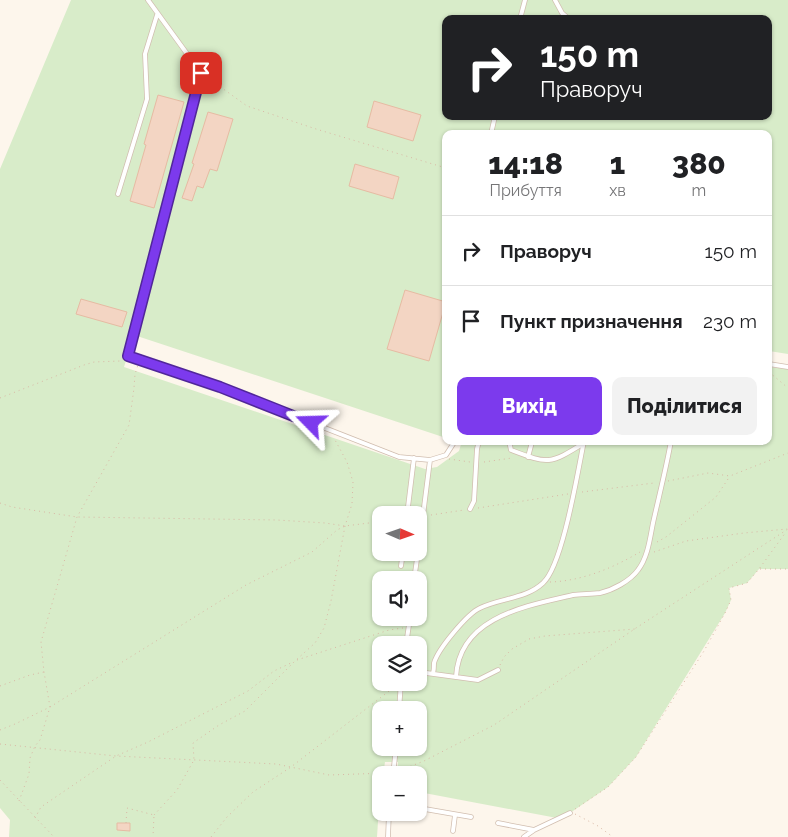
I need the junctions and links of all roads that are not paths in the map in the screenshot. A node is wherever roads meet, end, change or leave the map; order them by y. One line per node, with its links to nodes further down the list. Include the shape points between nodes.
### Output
1 (148, 0): 4 (lane)
2 (525, 0): 5 (lane)
3 (555, 0): 6 (lane)
4 (157, 15): 7 (lane, via 145,54 147,99); 18 (lane, via 201,73 128,356 220,387 399,457)
5 (521, 15)
6 (564, 15)
7 (118, 194)
8 (772, 364): 9 (lane)
9 (788, 367)
10 (452, 445): 19 (lane, via 446,455)
11 (478, 445): 22 (lane, via 474,501)
12 (510, 445): 17 (lane, via 511,450)
13 (530, 445): 17 (lane)
14 (579, 445): 17 (lane, via 546,461)
15 (583, 445): 27 (lane, via 556,559 545,582 530,592 480,608 462,622 434,661)
16 (670, 445): 28 (lane, via 645,555 638,570 622,584 600,592 520,608 479,628 456,664)
17 (526, 456)
18 (414, 458): 19 (lane); 20 (lane)
19 (430, 460): 21 (lane)
20 (408, 506)
21 (423, 506)
22 (470, 509)
23 (402, 561): 24 (lane)
24 (401, 566)
25 (498, 670): 28 (lane, via 478,680)
26 (427, 673): 27 (lane)
27 (433, 674): 28 (lane)
28 (456, 677)
29 (427, 810): 31 (lane)
30 (570, 813): 35 (lane)
31 (455, 815): 32 (lane); 36 (lane)
32 (471, 817)
33 (389, 821): 37 (lane)
34 (498, 823): 35 (lane)
35 (534, 830): 38 (lane)
36 (452, 831)
37 (388, 837)
38 (524, 837)

